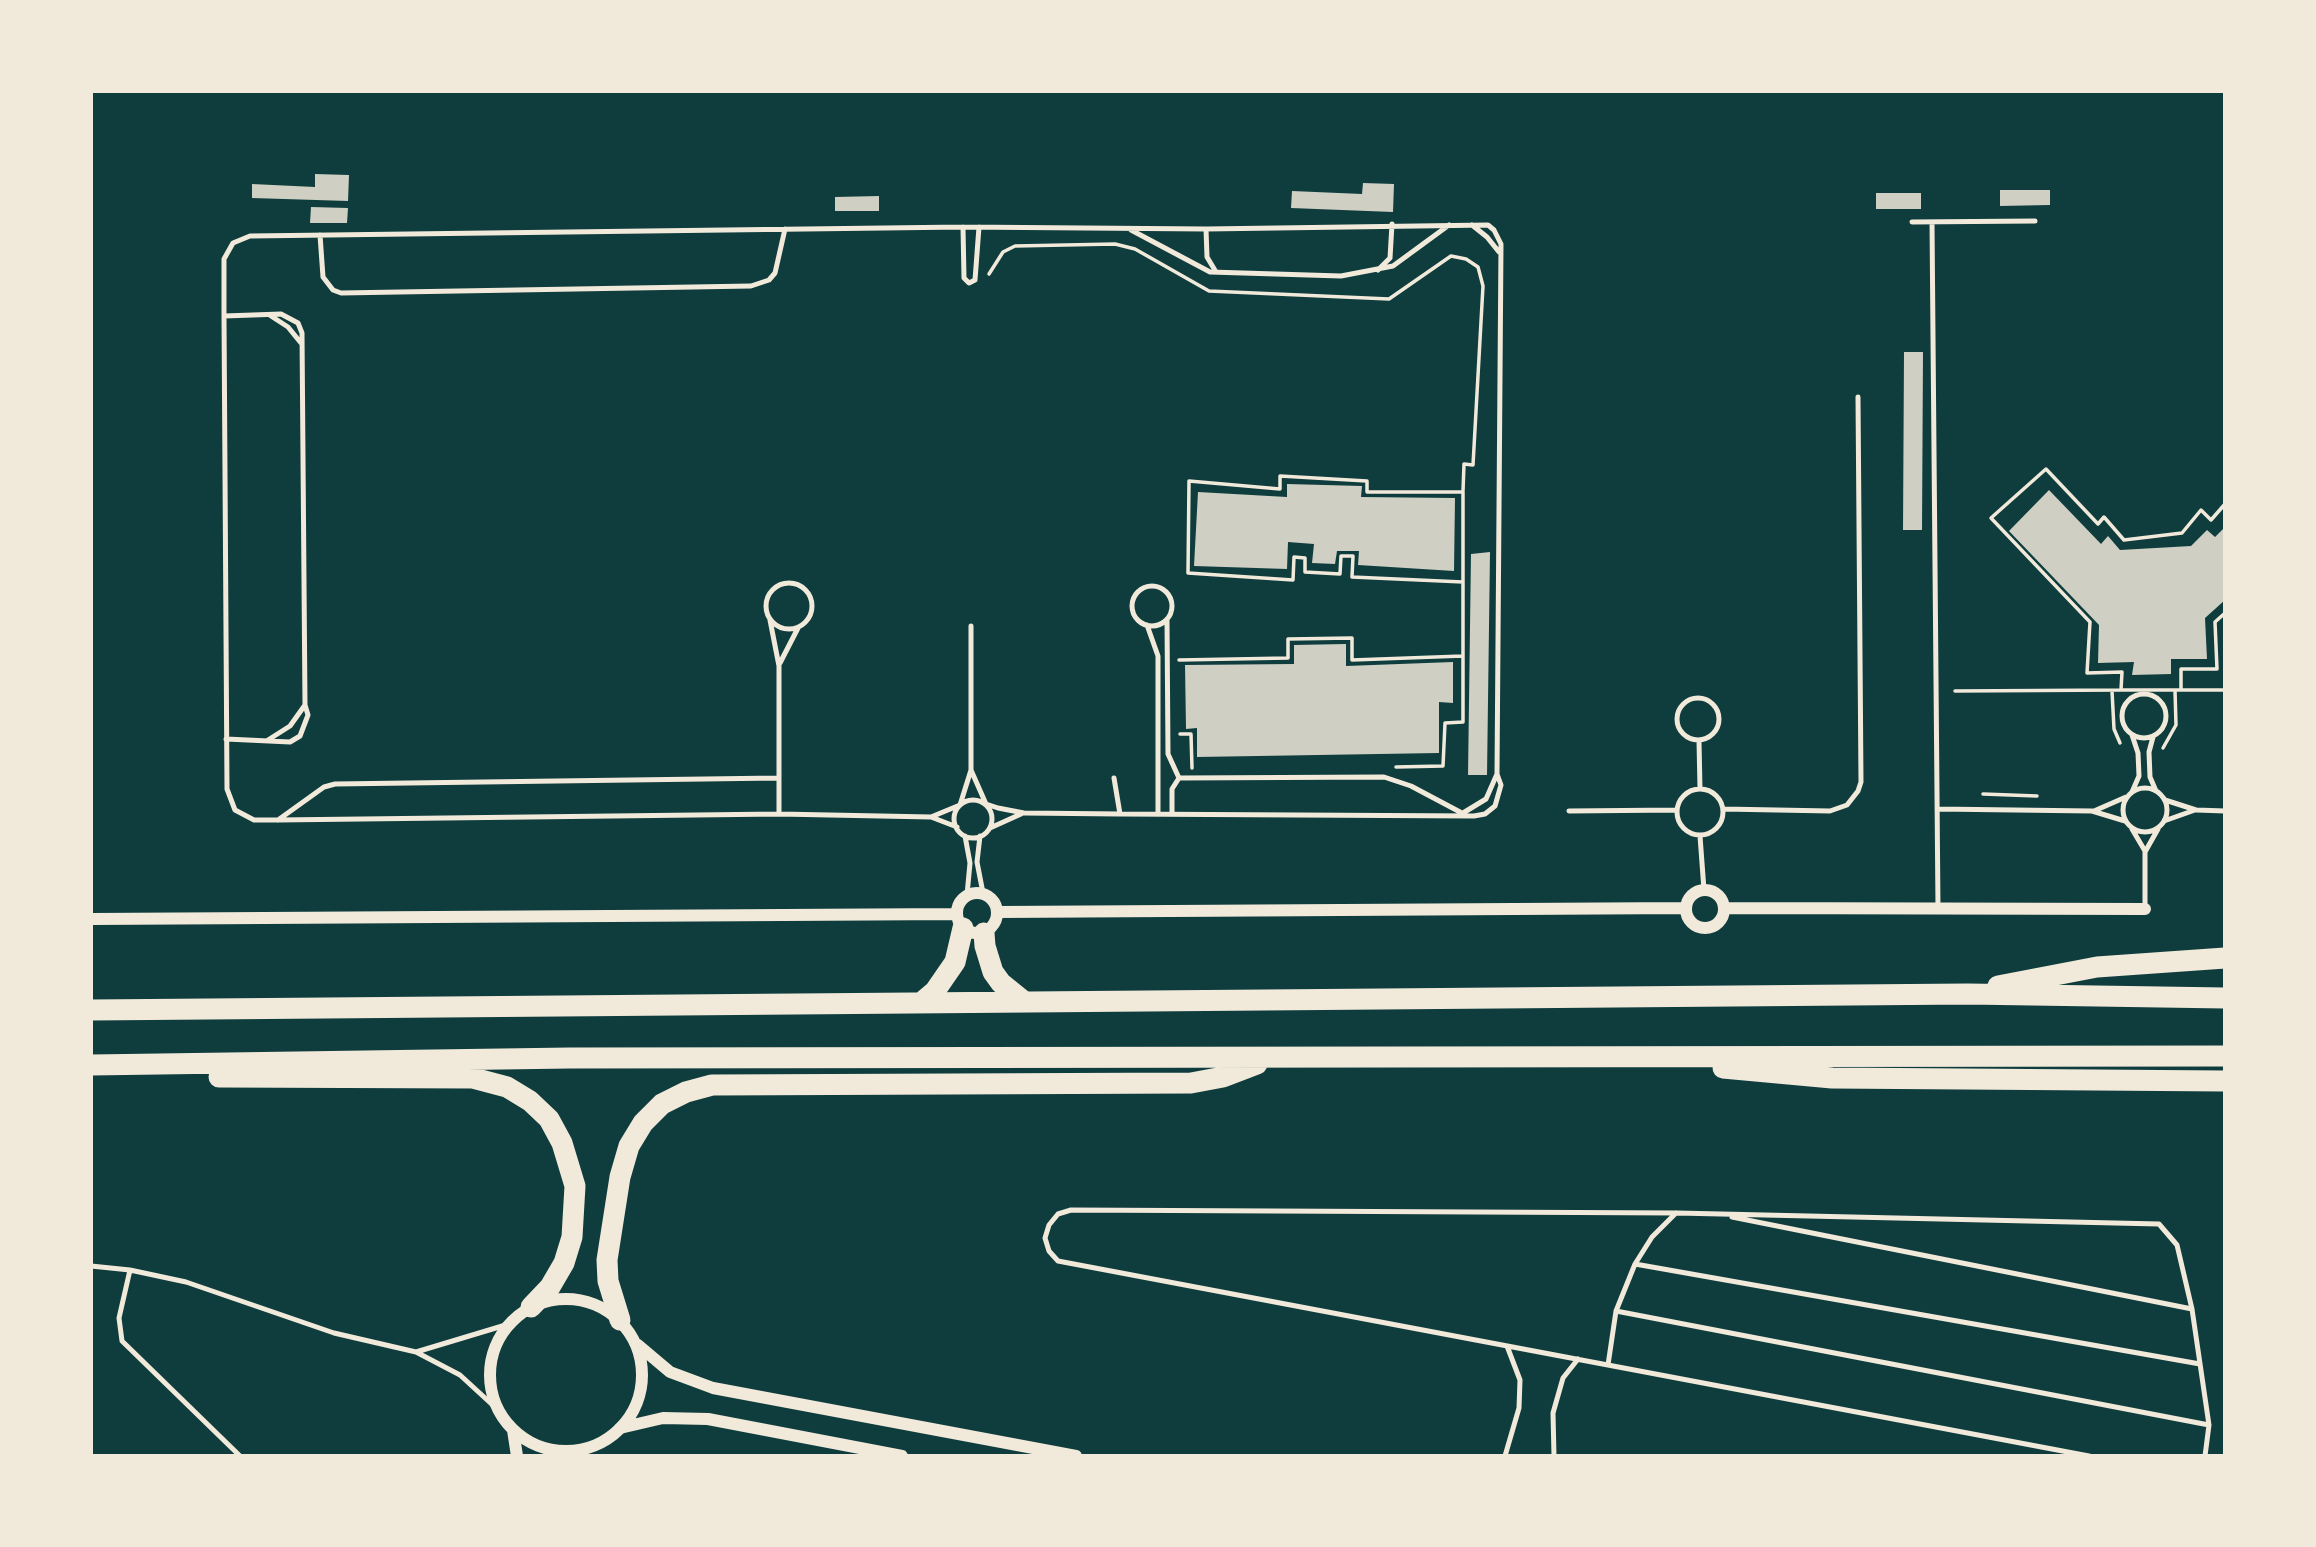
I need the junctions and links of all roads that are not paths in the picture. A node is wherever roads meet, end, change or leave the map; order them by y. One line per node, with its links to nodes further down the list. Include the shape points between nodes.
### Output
1 (2035, 220): 3 (lane)
2 (1912, 222): 3 (lane)
3 (1932, 222): 43 (lane)
4 (1392, 224): 5 (lane); 11 (lane); 14 (lane, via 1390,258)
5 (1451, 225): 6 (lane); 14 (lane, via 1399,263)
6 (1472, 225): 13 (lane); 13 (lane, via 1488,225 1494,230 1501,244)
7 (963, 227): 8 (lane); 8 (lane, via 964,278 969,283 975,280); 9 (lane)
8 (979, 227): 10 (lane)
9 (785, 229): 12 (lane); 12 (lane, via 775,273 751,286 368,293 341,293 327,284 321,269)
10 (1128, 229): 11 (lane); 15 (lane)
11 (1206, 229): 15 (lane, via 1207,257)
12 (320, 235): 16 (lane, via 250,236 233,243 224,259)
13 (1499, 253): 31 (lane)
14 (1375, 272): 15 (lane, via 1341,276)
15 (1217, 273)
16 (224, 316): 24 (lane, via 271,316 302,343); 27 (lane)
17 (1858, 397): 42 (lane, via 1861,782 1847,804 1830,811)
18 (770, 620): 22 (lane, via 780,628); 22 (lane, via 768,596 781,585 798,586 805,590 811,606 806,622); 23 (lane)
19 (1167, 620): 21 (lane); 21 (lane, via 1172,598 1162,587 1147,586 1132,602 1135,616); 34 (lane, via 1168,754)
20 (971, 625): 30 (lane)
21 (1147, 625): 53 (lane, via 1158,656)
22 (799, 627): 23 (lane)
23 (779, 666): 32 (lane)
24 (305, 705): 28 (lane, via 290,726); 28 (lane, via 308,715 300,736 279,743)
25 (2132, 735): 26 (lane); 26 (lane, via 2122,722 2124,705 2146,693 2165,708 2165,724); 37 (lane, via 2139,776)
26 (2153, 736): 36 (lane, via 2150,777)
27 (226, 738): 28 (lane); 56 (lane, via 229,800 243,817)
28 (268, 740)
29 (1699, 741): 29 (lane, via 1712,735 1720,722 1712,702 1698,697 1679,709 1677,723 1684,736); 35 (lane)
30 (971, 770): 40 (lane); 41 (lane)
31 (1497, 774): 50 (lane, via 1486,799); 50 (lane, via 1501,785 1494,806 1485,814)
32 (778, 778): 51 (lane); 56 (lane, via 335,784)
33 (1114, 778): 52 (lane)
34 (1179, 778): 50 (lane, via 1384,777); 54 (lane, via 1172,789)
35 (1699, 789): 42 (lane, via 1715,794); 44 (lane, via 1684,795)
36 (2157, 791): 37 (lane, via 2144,788); 39 (lane)
37 (2132, 792): 38 (lane)
38 (2126, 797): 48 (lane); 57 (lane)
39 (2165, 800): 45 (lane); 58 (lane)
40 (986, 804): 41 (lane, via 973,800); 49 (lane); 62 (lane, via 992,815)
41 (960, 805): 55 (lane); 59 (lane)
42 (1723, 809): 63 (lane, via 1715,830)
43 (1937, 809): 48 (lane); 73 (lane)
44 (1677, 810): 47 (lane); 63 (lane, via 1686,830)
45 (2196, 810): 46 (lane); 58 (lane)
46 (2225, 810)
47 (1569, 811)
48 (2092, 811): 57 (lane)
49 (1024, 813): 52 (lane); 62 (lane)
50 (1463, 813): 54 (lane)
51 (779, 814): 55 (lane); 56 (lane)
52 (1120, 814): 53 (lane)
53 (1158, 814): 54 (lane)
54 (1172, 814)
55 (931, 817): 59 (lane)
56 (278, 820)
57 (2125, 821): 60 (lane)
58 (2164, 821): 61 (lane)
59 (957, 827): 64 (lane)
60 (2130, 827): 61 (lane, via 2145,832); 66 (lane)
61 (2160, 827): 66 (lane)
62 (990, 828): 65 (lane)
63 (1700, 835): 68 (lane)
64 (965, 836): 65 (lane); 67 (lane)
65 (980, 836): 67 (lane)
66 (2145, 852): 74 (lane)
67 (973, 862): 69 (lane); 70 (lane)
68 (1704, 890): 71 (street, via 1690,897); 72 (street, via 1720,897)
69 (983, 893): 70 (street); 75 (street)
70 (967, 895): 77 (street, via 957,906)
71 (1686, 908): 72 (street, via 1689,920 1705,929 1721,920); 75 (street)
72 (1725, 908): 73 (street)
73 (1938, 908): 74 (street)
74 (2145, 909)
75 (998, 912): 78 (street, via 994,925)
76 (91, 919): 77 (street)
77 (959, 921): 78 (street, via 972,933); 83 (highway, via 956,962)
78 (984, 933): 82 (highway, via 993,972)
79 (2225, 958): 80 (highway, via 2097,967)
80 (1968, 994): 81 (highway); 82 (highway)
81 (2225, 998)
82 (1022, 1000): 83 (highway)
83 (922, 1002): 84 (highway)
84 (91, 1010)
85 (1677, 1056): 86 (highway); 87 (highway); 90 (highway, via 1727,1069 1832,1078)
86 (2225, 1056)
87 (1271, 1059): 88 (highway, via 570,1058); 99 (highway, via 1191,1083 712,1085 686,1091 662,1104 643,1123 629,1146 620,1177 607,1260)
88 (91, 1065)
89 (91, 1077): 96 (highway, via 473,1078 507,1087 549,1119 571,1164 575,1186 572,1237 564,1263)
90 (2225, 1081)
91 (1677, 1213): 92 (lane); 93 (lane, via 1652,1237); 102 (lane, via 1071,1210 1058,1214 1045,1238 1058,1261)
92 (1716, 1214): 97 (lane); 97 (lane, via 2159,1224 2177,1245)
93 (1634, 1264): 98 (lane); 105 (lane)
94 (91, 1266): 95 (lane)
95 (130, 1270): 103 (lane, via 186,1282 344,1336); 112 (lane, via 119,1318 122,1341)
96 (531, 1307): 99 (street, via 577,1300); 100 (street)
97 (2192, 1309): 105 (lane)
98 (1616, 1311): 106 (lane); 108 (lane)
99 (620, 1320): 101 (street)
100 (509, 1324): 103 (lane); 107 (street, via 490,1364)
101 (635, 1342): 109 (street, via 641,1387 634,1409); 116 (street, via 670,1372 713,1388)
102 (1507, 1346): 104 (lane); 117 (lane, via 1520,1380 1520,1408)
103 (416, 1352): 107 (lane, via 460,1375)
104 (1578, 1359): 106 (lane); 118 (lane, via 1563,1378 1553,1413)
105 (2200, 1364): 108 (lane)
106 (1608, 1365): 119 (lane)
107 (497, 1409): 110 (street)
108 (2209, 1424): 120 (lane)
109 (620, 1428): 111 (street); 115 (street, via 663,1418 708,1419)
110 (513, 1430): 111 (street, via 545,1448 572,1450); 113 (street)
111 (598, 1444): 114 (street)
112 (240, 1456)
113 (517, 1456)
114 (588, 1456)
115 (902, 1456)
116 (1076, 1456)
117 (1505, 1456)
118 (1554, 1456)
119 (2089, 1456)
120 (2205, 1456)

